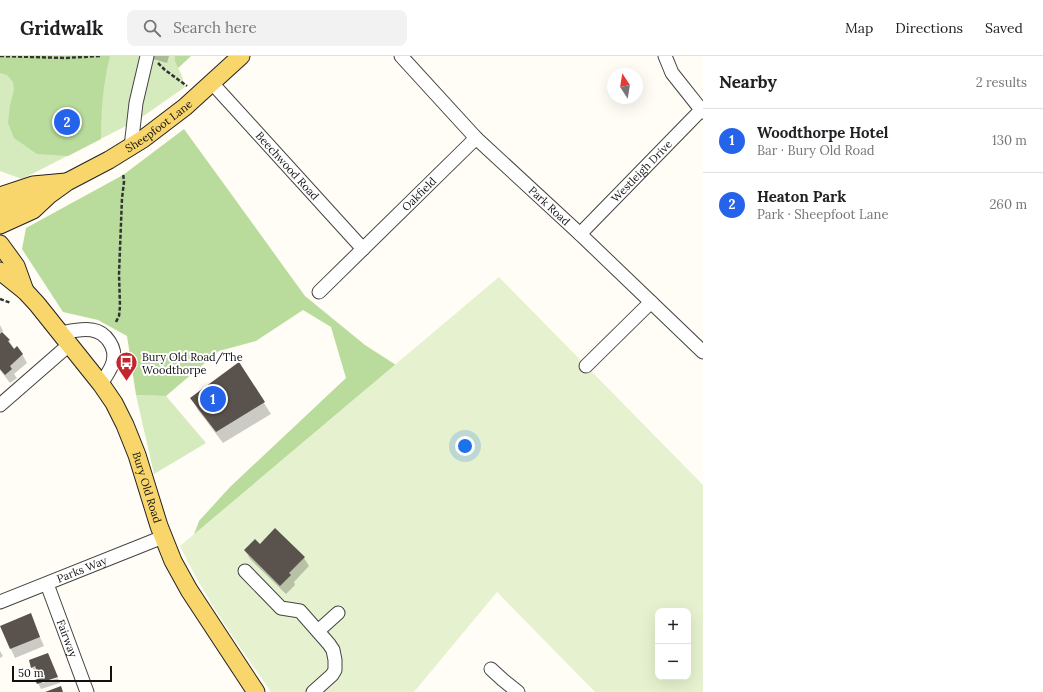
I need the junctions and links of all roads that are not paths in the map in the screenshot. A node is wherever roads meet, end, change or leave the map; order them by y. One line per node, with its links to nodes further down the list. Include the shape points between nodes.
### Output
1 (242, 56): 5 (main road, Sheepfoot Lane)
2 (401, 56): 7 (street, Park Road)
3 (665, 56): 6 (street, via 672,73)
4 (146, 57): 8 (street, via 136,103)
5 (212, 83): 8 (main road, Sheepfoot Lane); 16 (street, Beechwood Road)
6 (702, 110): 14 (street, Westleigh Drive)
7 (476, 138): 14 (street, Park Road); 16 (street, Oakfield)
8 (131, 147): 9 (main road, Sheepfoot Lane)
9 (67, 182): 10 (main road, Sheepfoot Lane, via 33,185); 11 (main road, Sheepfoot Lane)
10 (5, 192)
11 (48, 195): 12 (main road); 13 (main road, Sheepfoot Lane, via 33,210)
12 (0, 212)
13 (0, 225)
14 (580, 234): 20 (street, Park Road)
15 (0, 244): 18 (main road, Bury Old Road, via 16,266)
16 (363, 250): 19 (street, Oakfield)
17 (0, 271): 18 (main road, Bury Old Road)
18 (25, 291): 21 (main road, Bury Old Road)
19 (319, 292)
20 (651, 302): 22 (street, Park Road); 23 (street)
21 (65, 338): 24 (main road, Bury Old Road); 24 (street, via 76,330 92,330 105,335 112,346 114,361); 25 (street)
22 (703, 352)
23 (586, 366)
24 (101, 384): 26 (main road, Bury Old Road, via 125,425)
25 (0, 405)
26 (163, 537): 28 (street, Parks Way); 34 (main road, Bury Old Road, via 189,590)
27 (245, 571): 31 (street, via 281,608 300,611)
28 (47, 584): 29 (street, Parks Way); 33 (street, Fairway)
29 (0, 602)
30 (338, 613): 31 (street)
31 (318, 631): 35 (street, via 333,650 335,665 332,675)
32 (491, 669): 36 (street)
33 (87, 692)
34 (256, 692)
35 (313, 692)
36 (518, 692)

